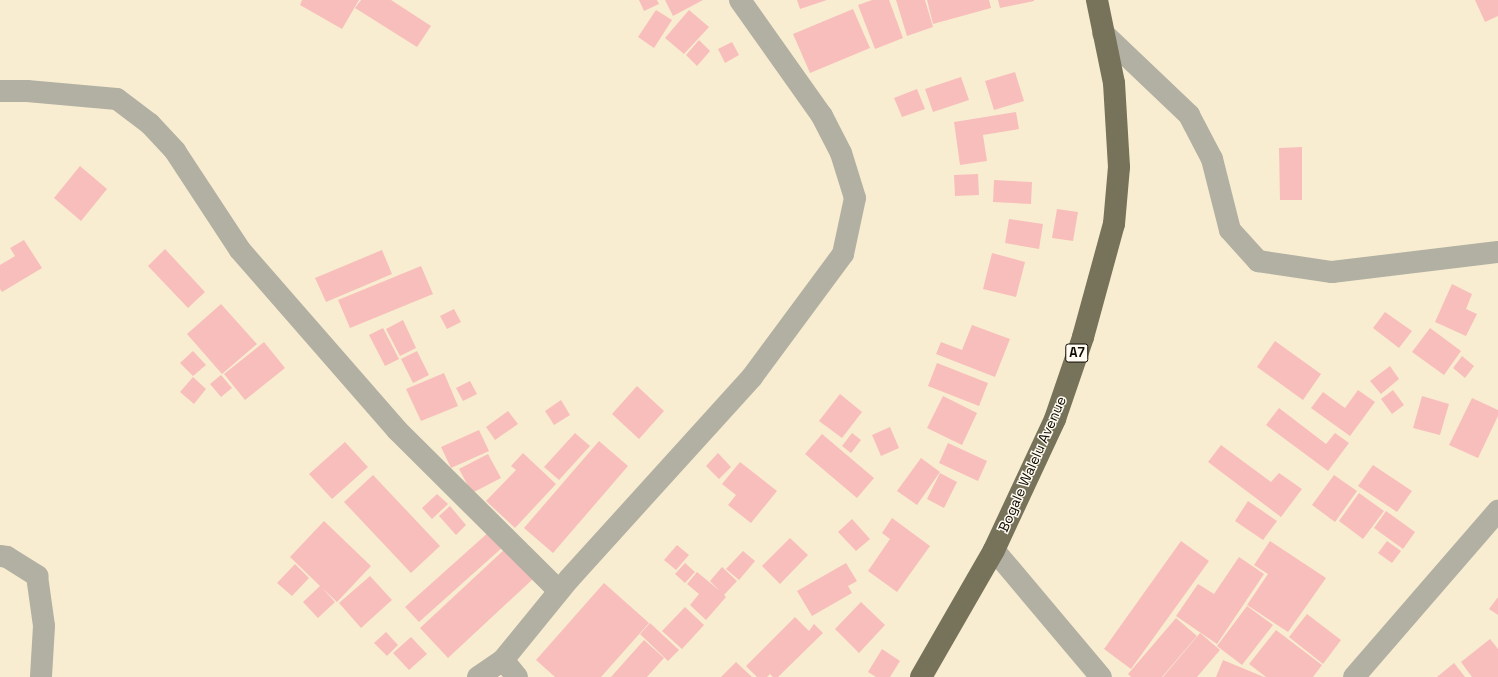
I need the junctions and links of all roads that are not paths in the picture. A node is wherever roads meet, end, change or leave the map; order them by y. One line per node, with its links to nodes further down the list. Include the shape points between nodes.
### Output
1 (740, 0): 9 (street, via 822,116 841,153 855,198 844,254 752,377)
2 (1097, 0): 3 (highway, Bogale Walelu Avenue / A7)
3 (1103, 33): 5 (street, via 1189,115 1212,159 1230,230 1258,261 1332,272); 7 (highway, Bogale Walelu Avenue / A7, via 1114,83 1119,166 1114,224 1083,337 1056,419)
4 (0, 91): 9 (street, via 117,99 150,124 175,151 240,250 387,418)
5 (1498, 252)
6 (1498, 511): 16 (street)
7 (994, 550): 14 (highway, Bogale Walelu Avenue / A7); 15 (street)
8 (0, 556): 11 (street, via 7,557 37,576 44,626)
9 (559, 591): 10 (street)
10 (502, 660): 12 (street); 13 (street)
11 (41, 677)
12 (478, 677)
13 (517, 677)
14 (921, 677)
15 (1101, 677)
16 (1354, 677)

